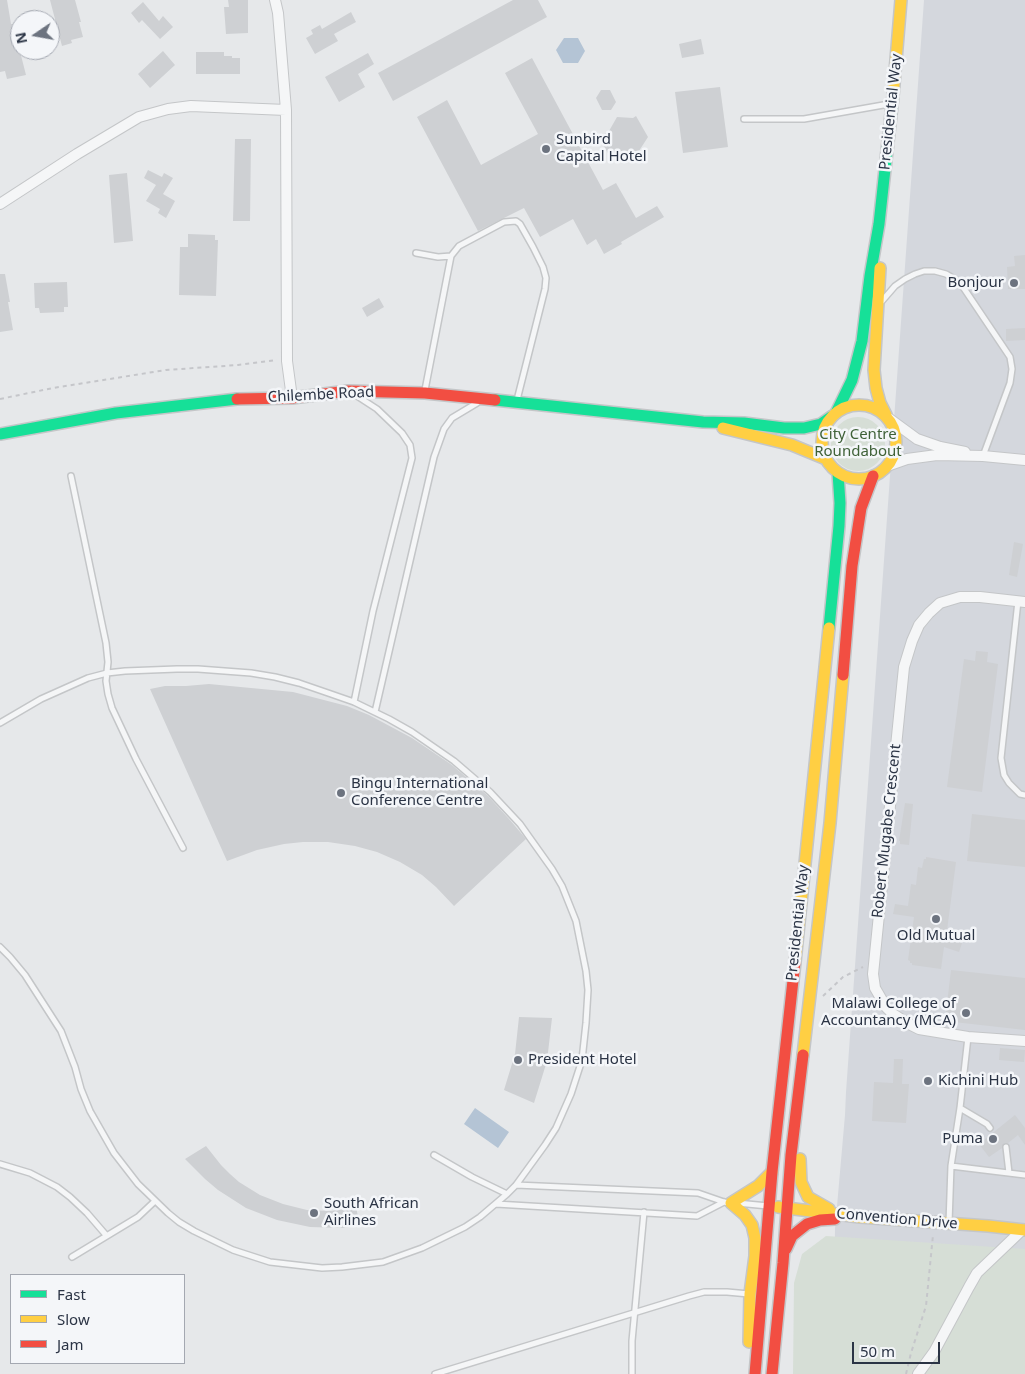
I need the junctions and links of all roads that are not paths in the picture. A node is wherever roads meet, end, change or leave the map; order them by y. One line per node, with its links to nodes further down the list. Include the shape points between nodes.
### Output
1 (276, 0): 4 (street)
2 (901, 0): 3 (main road, Presidential Way)
3 (892, 104): 5 (lane, via 804,119); 7 (main road, Presidential Way)
4 (286, 110): 6 (street, via 191,106 140,117); 13 (street, via 287,360)
5 (744, 120)
6 (0, 204)
7 (879, 224): 10 (main road, Presidential Way); 16 (main road, Presidential Way, via 858,356 852,380)
8 (416, 253): 9 (lane)
9 (451, 256): 12 (lane); 15 (lane, via 460,246 504,222 516,221 544,267 545,289)
10 (878, 306): 17 (main road, Presidential Way, via 874,370 876,388); 20 (lane, via 904,279 924,271 946,274 963,287 1010,356 1012,369)
11 (348, 390): 12 (main road, Chilembe Road); 13 (main road, Chilembe Road); 29 (lane, via 377,409 402,434 410,445 412,458)
12 (424, 393): 14 (main road, Chilembe Road)
13 (292, 398): 19 (main road, Chilembe Road, via 228,400 116,413)
14 (484, 399): 15 (main road, Chilembe Road); 30 (lane, via 452,418 444,429 434,457)
15 (516, 402): 18 (main road, Chilembe Road)
16 (834, 414): 17 (main road, via 845,407 863,404); 18 (main road, via 820,424 804,428); 21 (main road, via 823,433)
17 (886, 417): 20 (street, via 928,444); 23 (main road, via 892,424 896,441)
18 (702, 422): 21 (main road, via 792,445)
19 (0, 434)
20 (984, 456): 22 (street); 23 (street, via 921,456)
21 (826, 459): 24 (main road)
22 (1025, 460)
23 (887, 466): 26 (main road)
24 (838, 473): 26 (main road, via 855,479); 44 (main road, Presidential Way, via 839,526)
25 (70, 476): 28 (lane, via 101,616)
26 (872, 476): 35 (main road, Presidential Way, via 861,508 852,566 830,823)
27 (1022, 602): 32 (lane, via 1001,758 1009,782); 36 (street, Robert Mugabe Crescent, via 960,597 940,603 919,625 904,667 872,974 881,999 893,1014 919,1029)
28 (108, 673): 29 (lane, via 184,669 251,673 299,683); 31 (lane, via 88,678 41,699); 33 (lane, via 106,681 112,708)
29 (354, 702): 30 (lane)
30 (375, 712): 47 (lane, via 454,760 504,806 552,869 576,921 588,990 582,1060 556,1128)
31 (0, 723)
32 (1025, 795)
33 (183, 848)
34 (0, 947): 49 (lane, via 25,975 62,1031 81,1089 101,1132 138,1184)
35 (806, 1020): 53 (main road, Presidential Way); 55 (main road, via 809,1080 801,1182 808,1197 815,1202)
36 (968, 1037): 37 (street, Robert Mugabe Crescent); 38 (lane)
37 (1025, 1041)
38 (960, 1108): 39 (lane); 43 (lane)
39 (990, 1128)
40 (1006, 1147): 45 (lane)
41 (434, 1155): 48 (lane)
42 (0, 1164): 59 (lane, via 30,1173 58,1187)
43 (951, 1166): 45 (lane); 56 (lane)
44 (772, 1172): 50 (main road, via 758,1186); 52 (main road, Presidential Way)
45 (1010, 1173): 46 (lane)
46 (1025, 1175)
47 (516, 1185): 48 (lane); 50 (lane, via 698,1193)
48 (507, 1194): 51 (lane)
49 (155, 1201): 51 (lane, via 179,1222 233,1250 270,1262 322,1268 383,1262 422,1248 465,1227); 59 (lane, via 138,1217)
50 (727, 1203): 52 (lane); 54 (lane, via 697,1216); 62 (main road, via 745,1215 752,1225 755,1256)
51 (496, 1204): 54 (lane)
52 (769, 1206): 53 (main road, Convention Drive); 66 (main road, Presidential Way)
53 (787, 1208): 55 (main road, Convention Drive); 61 (main road, Presidential Way)
54 (644, 1212): 63 (lane)
55 (860, 1217): 56 (main road, Convention Drive)
56 (949, 1224): 57 (main road, Convention Drive)
57 (988, 1226): 58 (main road, Convention Drive); 61 (main road, via 933,1229 820,1220 807,1224 792,1236)
58 (1024, 1230): 68 (street, via 977,1273 934,1352)
59 (106, 1235): 60 (lane)
60 (72, 1257)
61 (783, 1263): 67 (main road, Presidential Way)
62 (750, 1294): 63 (lane, via 704,1292); 66 (main road, via 748,1334)
63 (635, 1312): 64 (lane); 65 (lane)
64 (435, 1374)
65 (632, 1374)
66 (753, 1374)
67 (772, 1374)
68 (918, 1374)

